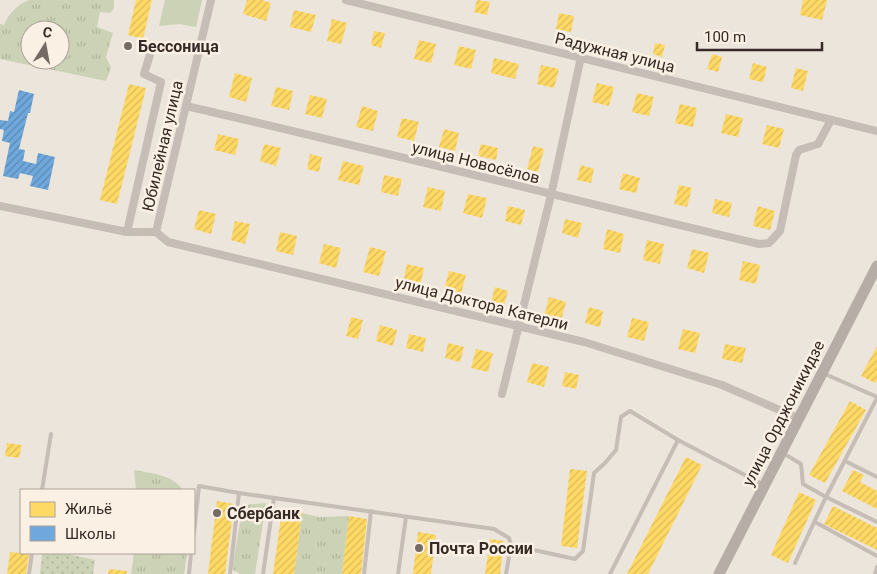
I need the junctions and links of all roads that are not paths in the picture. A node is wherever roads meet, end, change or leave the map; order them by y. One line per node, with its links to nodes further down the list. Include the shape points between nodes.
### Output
1 (211, 0): 5 (street, Юбилейная улица)
2 (346, 0): 4 (street, Радужная улица)
3 (152, 48): 10 (street, via 144,74 161,82)
4 (581, 57): 6 (street, Радужная улица); 8 (street)
5 (186, 106): 8 (street, улица Новосёлов, via 354,144); 11 (street, Юбилейная улица)
6 (831, 120): 7 (street, Радужная улица); 8 (street, улица Новосёлов, via 818,144 799,150 796,155 780,231 769,243 759,244)
7 (877, 131)
8 (551, 195): 13 (street)
9 (0, 206): 10 (street, Юбилейная улица)
10 (127, 232): 11 (street, Юбилейная улица)
11 (156, 232): 13 (street, улица Доктора Катерли, via 168,242)
12 (876, 272): 14 (main road, улица Орджоникидзе)
13 (519, 326): 15 (street); 17 (street, улица Доктора Катерли, via 584,342 722,385)
14 (822, 372): 16 (lane); 17 (main road, улица Орджоникидзе)
15 (502, 394)
16 (877, 398): 21 (lane)
17 (798, 418): 20 (main road, улица Орджоникидзе)
18 (51, 434): 24 (lane)
19 (678, 440): 23 (lane); 33 (lane, via 630,411 621,417 616,450 594,473 583,551 575,559); 46 (lane)
20 (781, 452): 23 (main road, улица Орджоникидзе); 26 (lane, via 801,464 803,484)
21 (844, 461): 22 (lane); 26 (lane)
22 (877, 477)
23 (764, 485): 47 (main road, улица Орджоникидзе)
24 (42, 489)
25 (239, 494): 27 (lane); 32 (lane, via 199,486); 41 (lane)
26 (826, 497): 30 (lane); 31 (lane)
27 (274, 498): 28 (lane); 42 (lane)
28 (371, 511): 29 (lane); 43 (lane)
29 (406, 517): 33 (lane, via 494,529 509,538); 44 (lane)
30 (815, 522): 36 (lane); 37 (lane)
31 (877, 522)
32 (195, 524)
33 (511, 545): 45 (lane)
34 (32, 554): 39 (lane)
35 (192, 554): 40 (lane)
36 (877, 556)
37 (795, 563)
38 (877, 567): 48 (lane)
39 (29, 574)
40 (189, 574)
41 (230, 574)
42 (263, 574)
43 (364, 574)
44 (398, 574)
45 (506, 574)
46 (610, 574)
47 (719, 574)
48 (875, 574)

